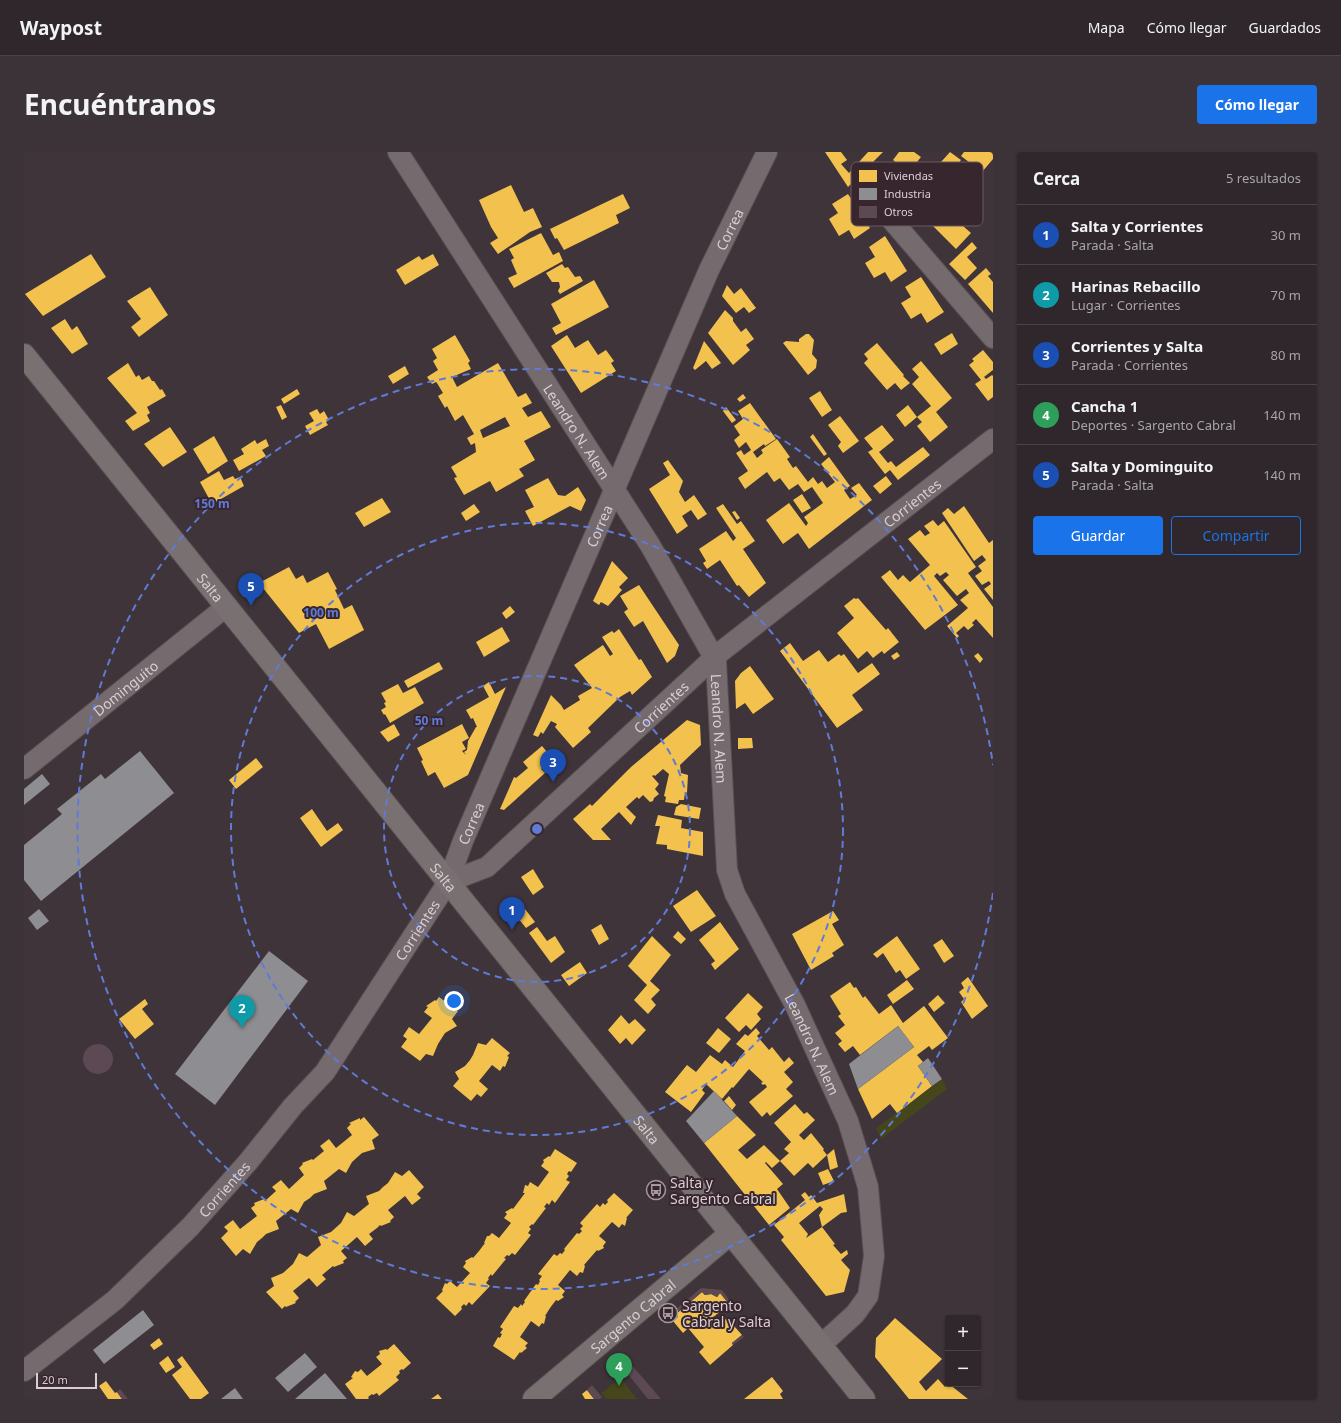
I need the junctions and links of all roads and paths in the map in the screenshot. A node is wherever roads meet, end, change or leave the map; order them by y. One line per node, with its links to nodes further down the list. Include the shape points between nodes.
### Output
1 (398, 152): 7 (street, Leandro N. Alem)
2 (767, 152): 7 (street, Correa, via 709,270)
3 (897, 226): 4 (street)
4 (993, 338)
5 (24, 354): 8 (main road, Salta)
6 (993, 439): 9 (street, Corrientes)
7 (614, 490): 9 (street, Leandro N. Alem, via 650,545); 11 (street, Correa, via 463,841)
8 (227, 606): 10 (street, Dominguito); 11 (main road, Salta)
9 (714, 658): 11 (street, Corrientes, via 487,867); 13 (street, Leandro N. Alem, via 727,870 730,881 795,1005 848,1121 868,1187 874,1256 868,1296 855,1314)
10 (24, 769)
11 (448, 882): 12 (main road, Salta); 14 (street, Corrientes, via 325,1072 293,1106 248,1162 190,1227 115,1300)
12 (731, 1233): 13 (main road, Salta); 15 (main road, Sargento Cabral)
13 (821, 1345): 16 (main road, Salta)
14 (24, 1371)
15 (534, 1399)
16 (864, 1399)

